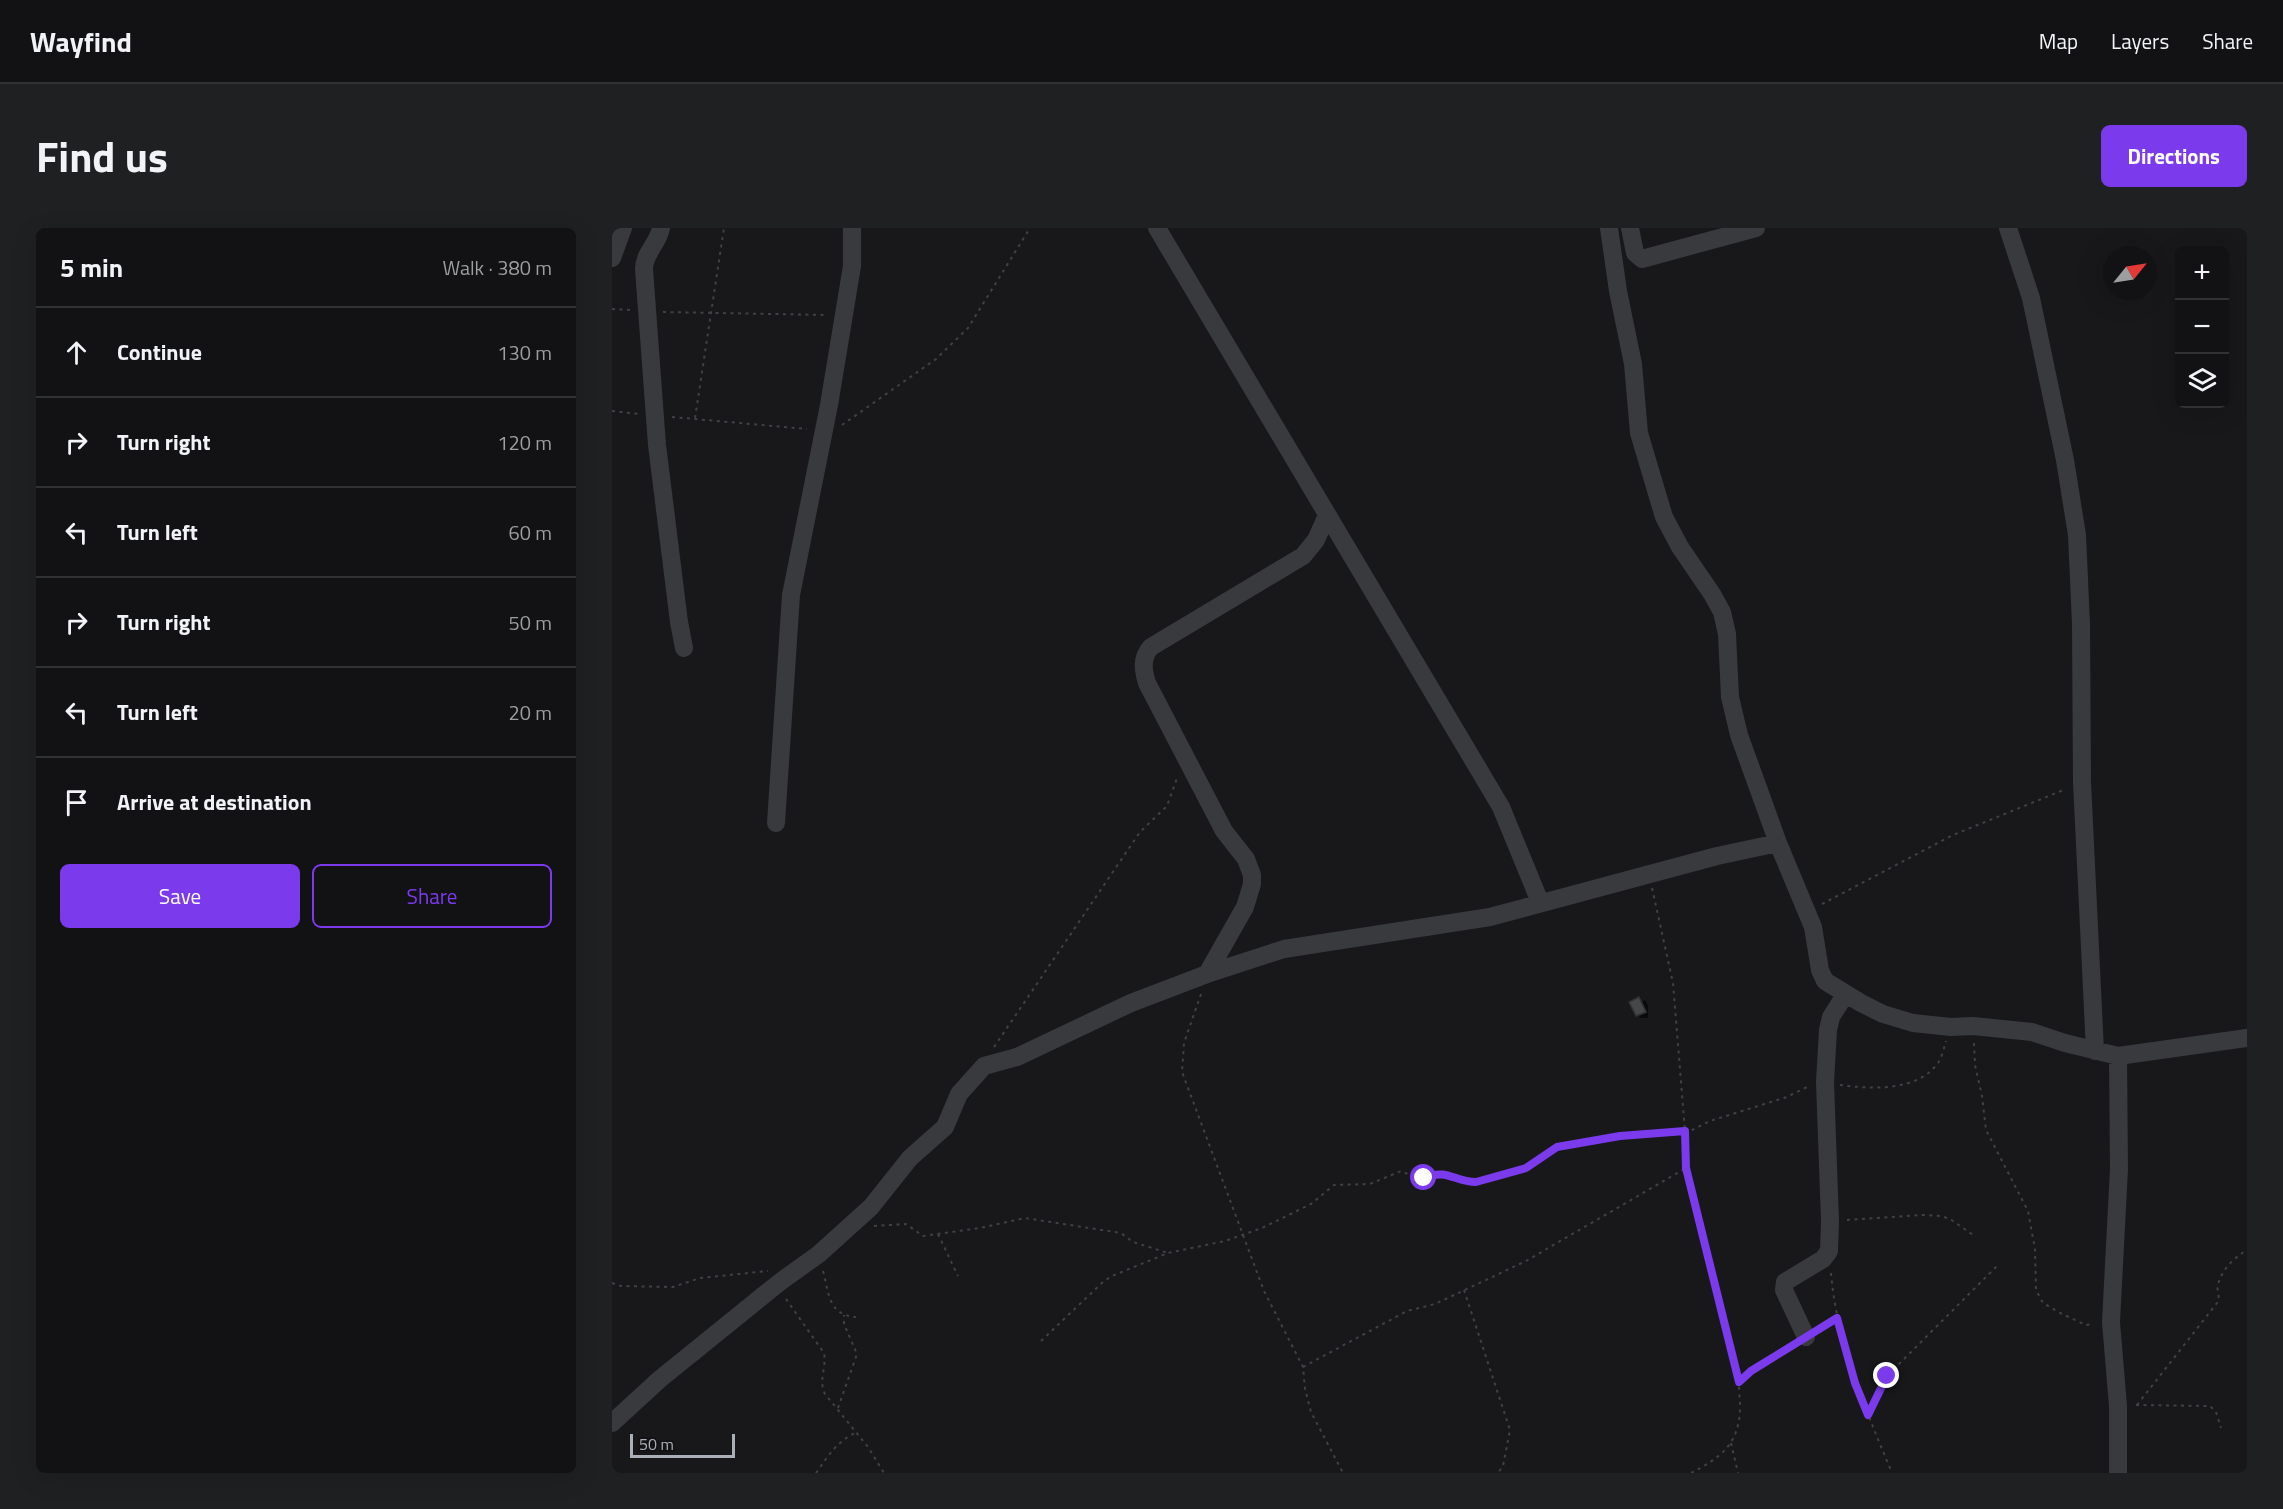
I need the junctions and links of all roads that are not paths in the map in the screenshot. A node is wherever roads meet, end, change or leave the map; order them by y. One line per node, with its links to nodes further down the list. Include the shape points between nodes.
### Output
1 (623, 228): 9 (street)
2 (661, 228): 11 (street, via 657,243 645,259 647,311 655,416)
3 (852, 228): 12 (street, via 852,266 844,316 791,595)
4 (1157, 228): 10 (street)
5 (1609, 228): 13 (street, via 1634,364 1639,433 1664,518 1722,612 1735,723)
6 (1630, 228): 7 (street, via 1635,253 1642,259)
7 (1756, 228)
8 (2008, 228): 18 (street, via 2034,307 2077,535 2082,624 2082,782)
9 (612, 258)
10 (1327, 515): 14 (street, via 1501,807); 15 (street, via 1316,540 1303,556 1151,647 1143,662 1147,683 1224,831 1246,859 1252,874 1245,907)
11 (684, 648)
12 (776, 824)
13 (1778, 843): 14 (street); 16 (street, via 1813,927 1823,978)
14 (1540, 902): 15 (street, via 1490,917 1284,949)
15 (1208, 974): 21 (street, via 977,1071 959,1094 945,1127 910,1158 872,1207 819,1254 660,1378)
16 (1845, 995): 18 (street, via 1883,1014 1913,1023 2032,1032); 20 (street, via 1830,1021 1825,1079 1829,1251 1823,1259 1785,1282 1784,1290)
17 (2247, 1038): 19 (street)
18 (2095, 1051): 19 (street)
19 (2118, 1056): 22 (street, via 2119,1169 2112,1322)
20 (1806, 1337)
21 (612, 1423)
22 (2118, 1473)

